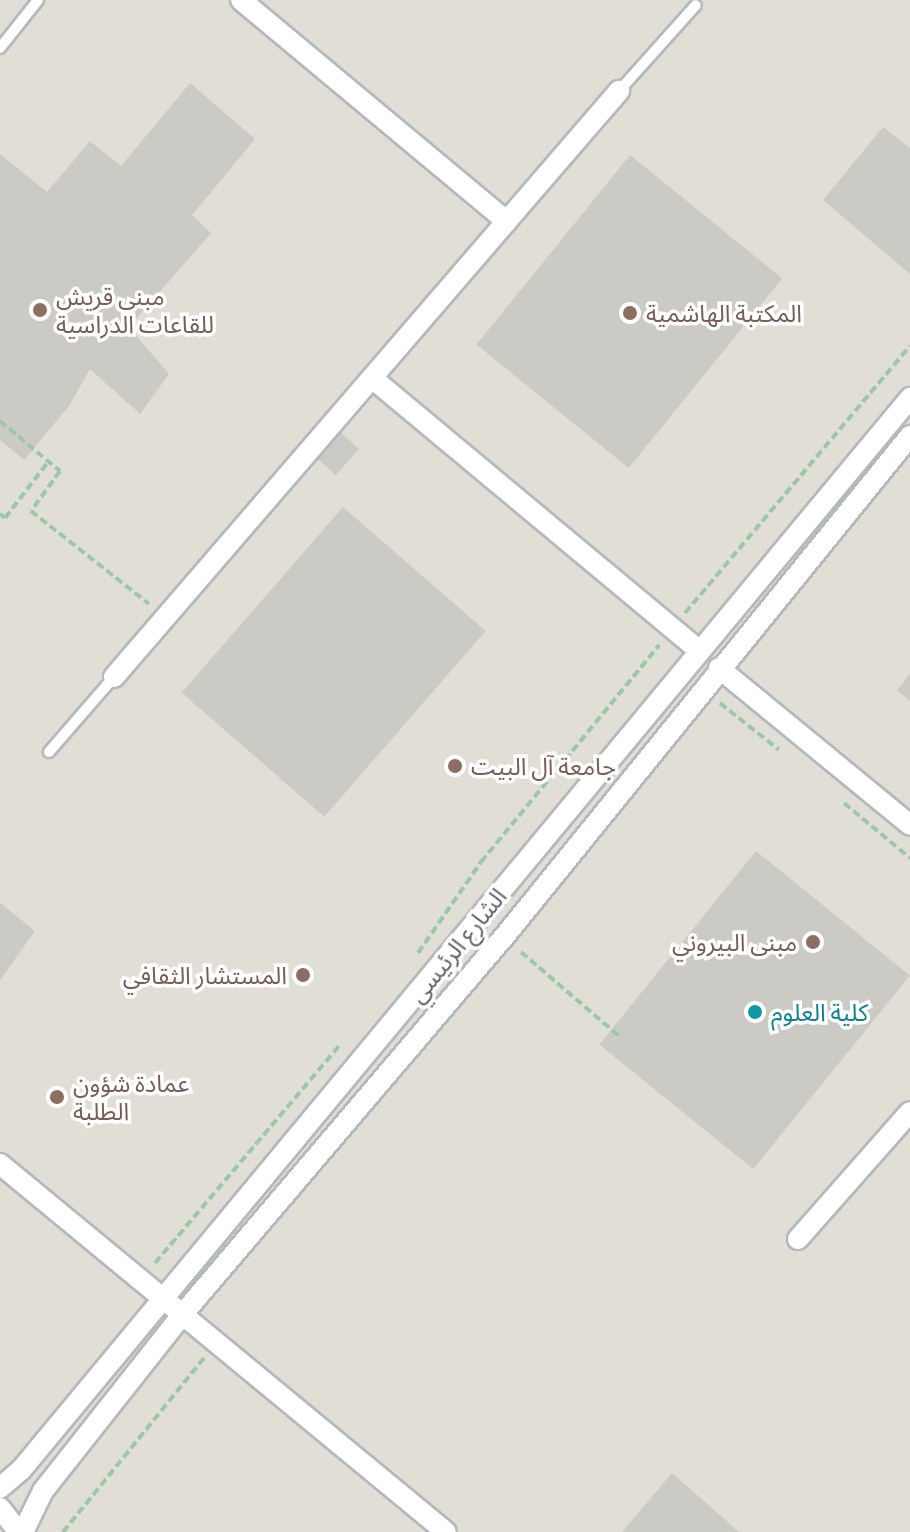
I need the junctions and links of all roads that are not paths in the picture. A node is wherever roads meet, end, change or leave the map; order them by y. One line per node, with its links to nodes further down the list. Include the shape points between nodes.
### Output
1 (38, 0): 4 (lane)
2 (241, 0): 6 (street)
3 (696, 5): 5 (lane)
4 (0, 48)
5 (619, 91): 6 (street)
6 (507, 222): 7 (street)
7 (372, 378): 12 (street); 14 (street)
8 (910, 398): 10 (street, الشارع الرئيسي)
9 (910, 436): 11 (street, الشارع الرئيسي)
10 (722, 622): 11 (street); 12 (street, الشارع الرئيسي)
11 (742, 640): 13 (street, الشارع الرئيسي)
12 (699, 650): 15 (street, الشارع الرئيسي)
13 (719, 668): 16 (street, الشارع الرئيسي); 18 (street)
14 (114, 677): 17 (lane)
15 (674, 680): 16 (street); 19 (street, الشارع الرئيسي)
16 (699, 693): 20 (street, الشارع الرئيسي)
17 (49, 752)
18 (910, 825)
19 (381, 1037): 20 (street); 24 (street, الشارع الرئيسي)
20 (404, 1054): 25 (street, الشارع الرئيسي)
21 (910, 1112): 23 (street)
22 (0, 1164): 24 (street)
23 (798, 1239)
24 (161, 1298): 25 (street); 26 (street, الشارع الرئيسي, via 21,1470)
25 (182, 1315): 28 (street, الشارع الرئيسي, via 43,1491); 29 (street)
26 (0, 1488)
27 (0, 1508): 28 (street)
28 (21, 1532)
29 (446, 1532)

